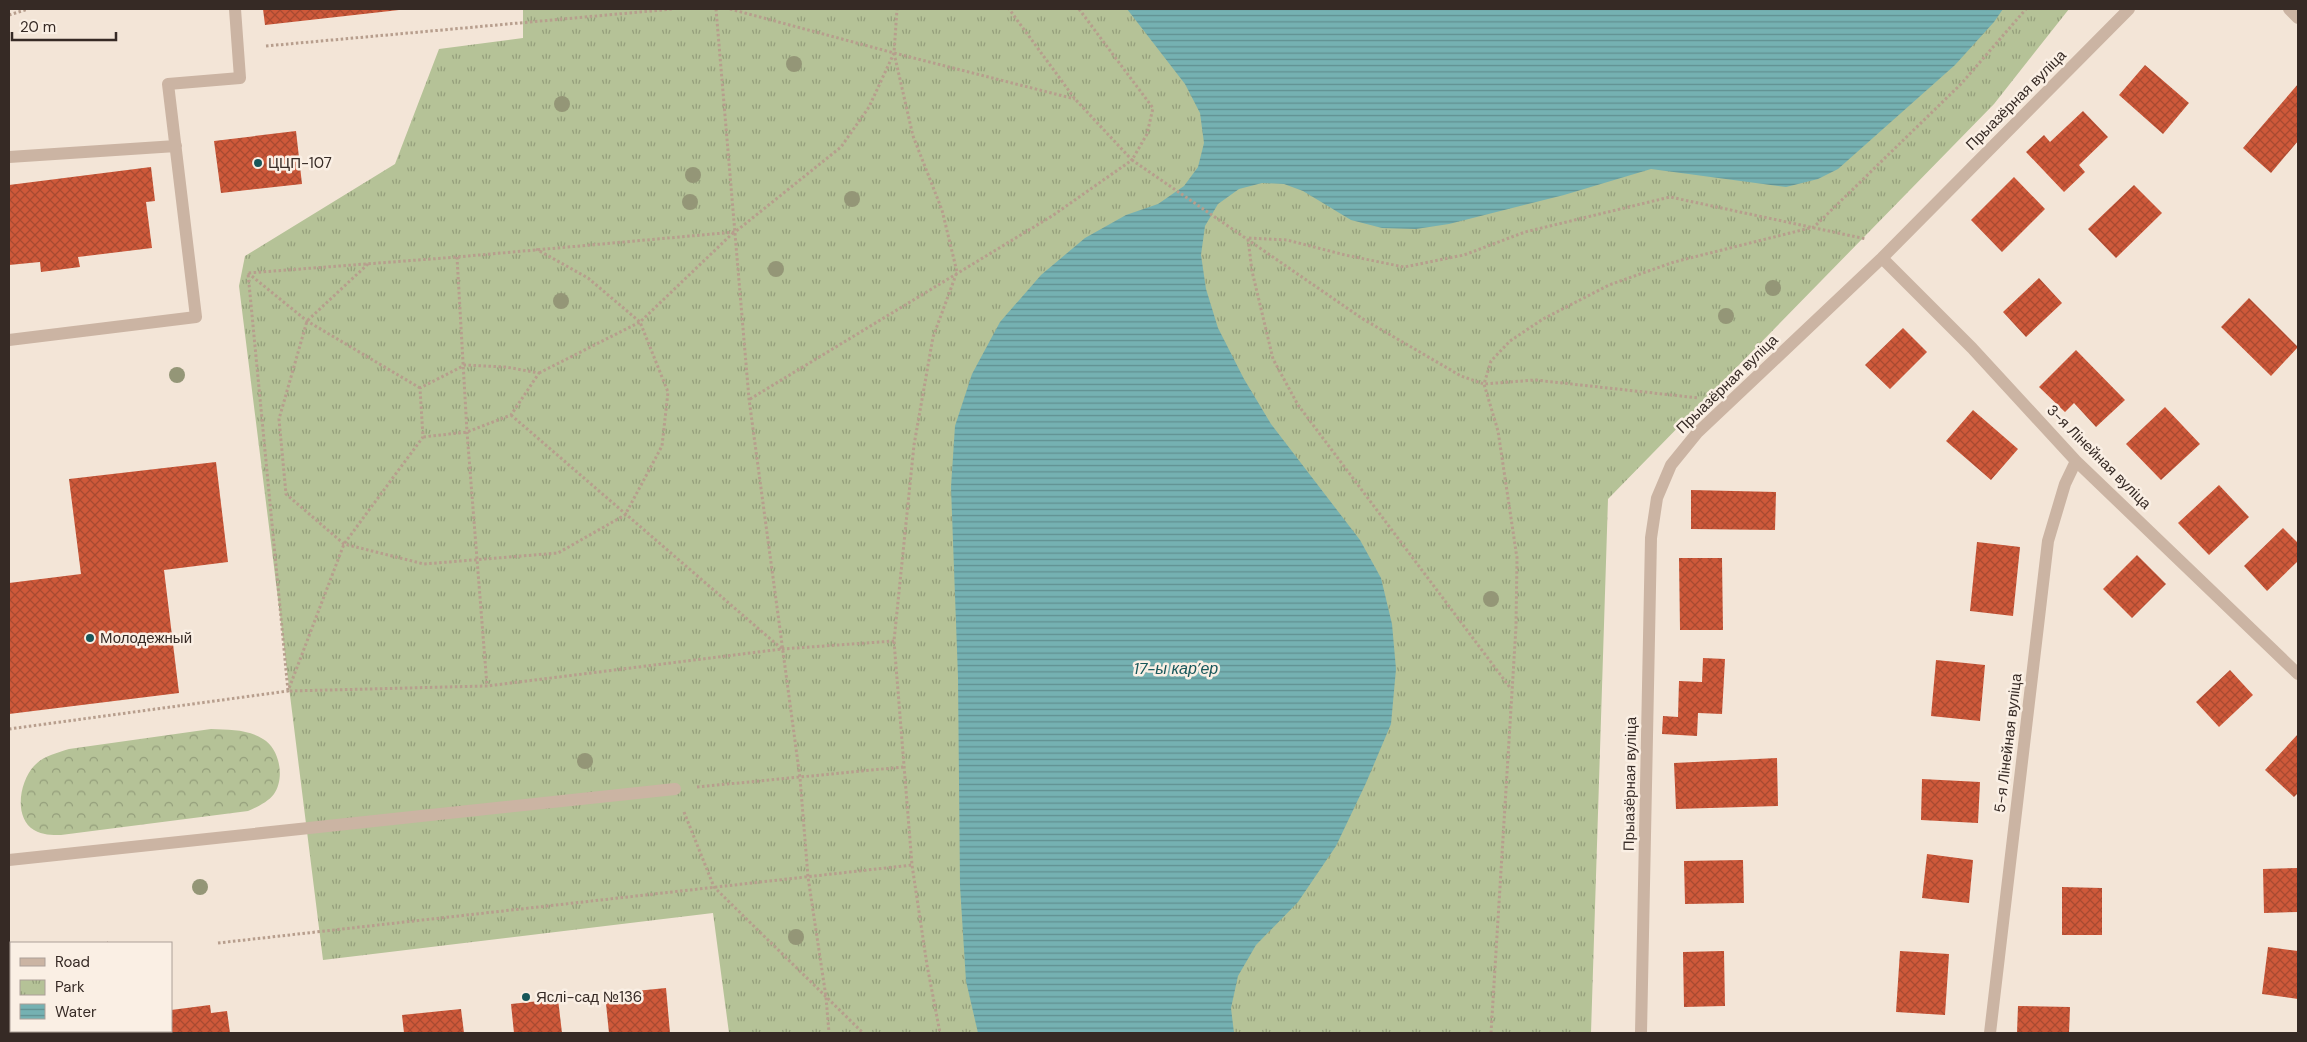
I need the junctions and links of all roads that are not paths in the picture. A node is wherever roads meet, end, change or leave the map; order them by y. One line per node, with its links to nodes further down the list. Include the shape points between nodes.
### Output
1 (235, 9): 5 (street, via 240,78 168,84)
2 (2129, 9): 7 (street, Прыазёрная вуліца)
3 (2289, 9): 4 (street)
4 (2298, 18)
5 (176, 146): 6 (street); 8 (street, via 196,317)
6 (9, 157)
7 (1882, 258): 9 (street, 3-я Лінейная вуліца, via 1972,348); 13 (street, Прыазёрная вуліца, via 1697,433 1671,465 1657,498 1651,558)
8 (9, 340)
9 (2076, 461): 10 (street, 3-я Лінейная вуліца); 14 (street, 5-я Лінейная вуліца, via 2065,484 2048,541)
10 (2298, 674)
11 (675, 789): 12 (street)
12 (9, 860)
13 (1641, 1033)
14 (1990, 1033)

